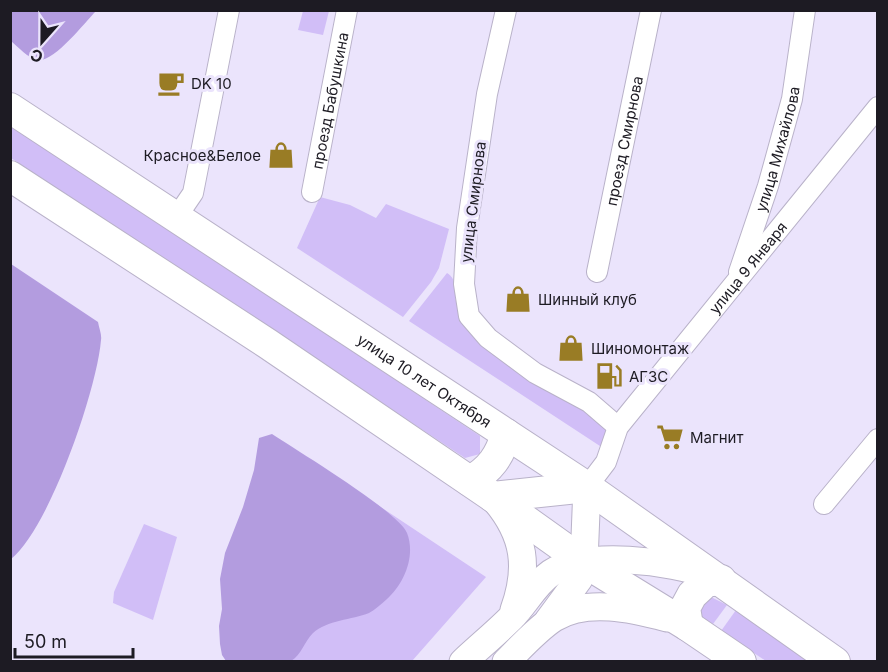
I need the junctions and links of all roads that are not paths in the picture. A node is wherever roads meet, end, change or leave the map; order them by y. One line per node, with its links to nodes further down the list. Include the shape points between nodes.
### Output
1 (228, 10): 10 (street, via 193,193)
2 (346, 10): 9 (street, проезд Бабушкина)
3 (506, 10): 13 (street, улица Смирнова, via 487,94 467,228 464,284 469,316 488,338 535,373 589,402)
4 (651, 10): 11 (street, проезд Смирнова)
5 (805, 10): 12 (street, улица Михайлова, via 792,99)
6 (878, 107): 12 (street, улица 9 Января)
7 (10, 108): 10 (main road, улица 10 лет Октября)
8 (10, 176): 17 (main road)
9 (312, 192)
10 (176, 218): 14 (main road, улица 10 лет Октября)
11 (597, 272)
12 (735, 283): 13 (street, улица 9 Января)
13 (618, 427): 16 (street, via 606,462)
14 (506, 434): 16 (main road, улица 10 лет Октября); 17 (main road)
15 (878, 439): 18 (street)
16 (587, 487): 17 (main road); 19 (main road); 20 (main road, улица 10 лет Октября)
17 (481, 489): 19 (main road); 21 (main road, via 508,517 520,545 522,585)
18 (824, 504)
19 (584, 562): 20 (main road, via 657,564 686,568); 21 (main road, via 569,564 548,575); 22 (main road, via 579,579); 23 (main road)
20 (721, 580): 23 (main road, via 706,582 692,595 685,608); 27 (main road, улица 10 лет Октября)
21 (512, 617): 24 (main road)
22 (546, 625): 23 (main road, via 563,614 582,609 619,608); 25 (main road)
23 (688, 626): 26 (main road)
24 (463, 662)
25 (506, 662)
26 (741, 662)
27 (835, 662)

